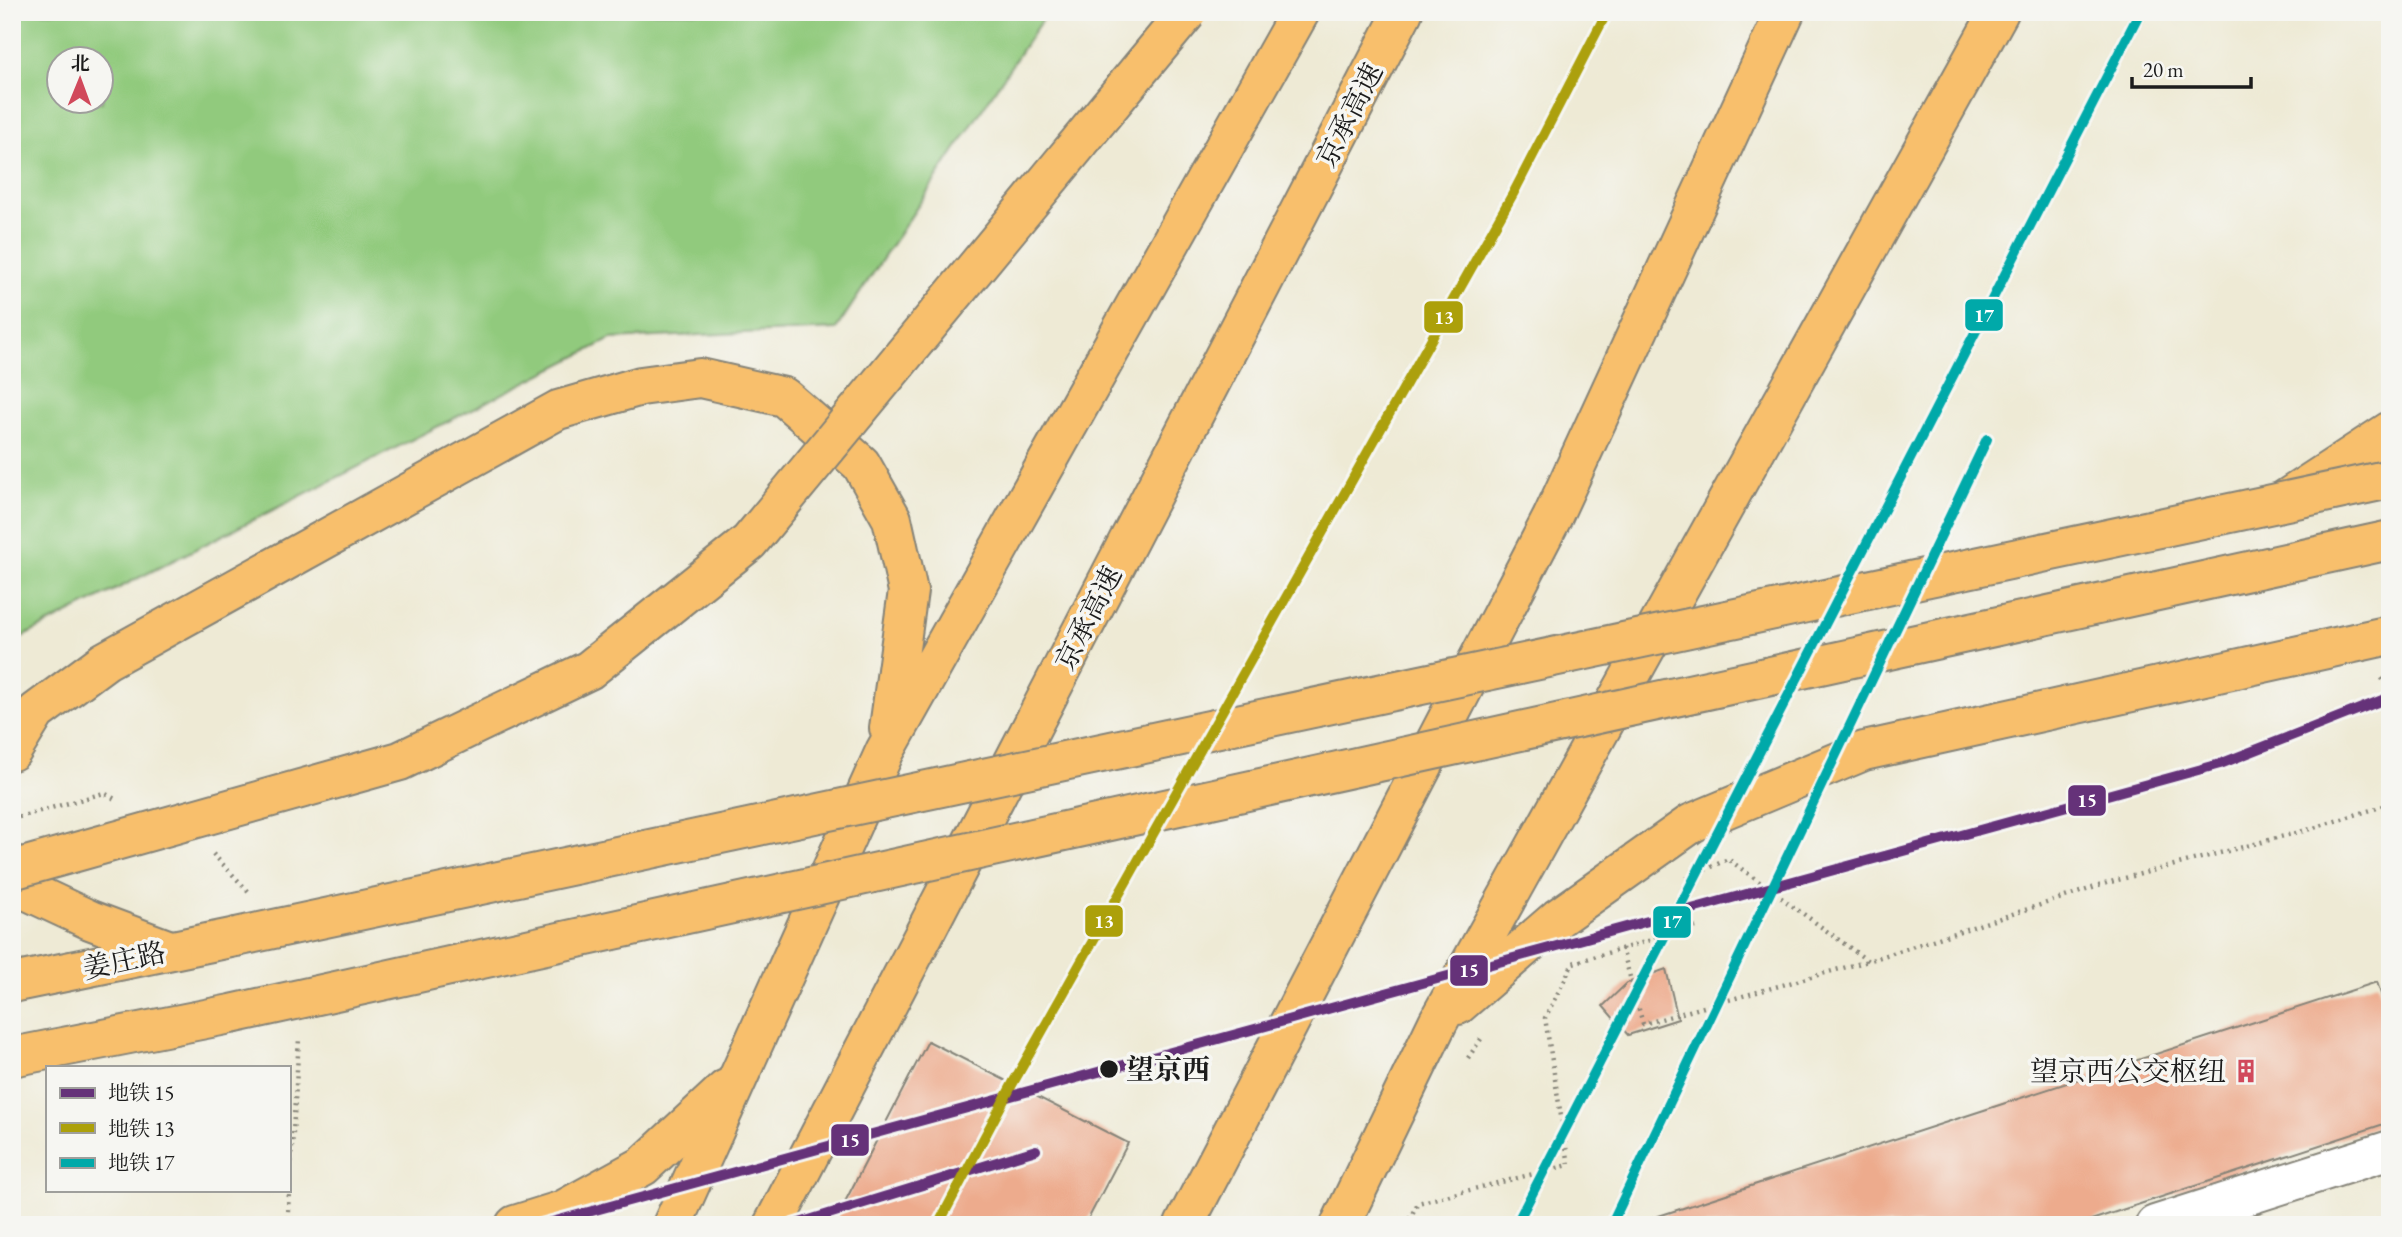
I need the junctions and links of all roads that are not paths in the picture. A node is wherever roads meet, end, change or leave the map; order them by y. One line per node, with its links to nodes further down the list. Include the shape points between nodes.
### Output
1 (1187, 12): 14 (main road, bridge, via 749,542 589,670 400,761)
2 (1300, 12): 12 (main road)
3 (1403, 12): 23 (main road, 京承高速)
4 (1785, 12): 24 (main road, via 1552,518)
5 (1999, 12): 17 (main road)
6 (2390, 431): 8 (main road)
7 (2390, 479): 8 (main road, 姜庄路, bridge)
8 (2282, 502): 15 (main road, 姜庄路, bridge)
9 (2390, 540): 18 (main road, bridge, via 231,1014)
10 (2390, 635): 17 (main road, via 1864,751 1692,823 1559,918)
11 (12, 751): 12 (main road, via 36,712 104,661 558,411 641,386 700,378 784,397 861,464 892,519 908,590)
12 (886, 751): 19 (main road)
13 (12, 864): 15 (main road, via 30,892)
14 (12, 870)
15 (170, 950): 16 (main road, 姜庄路)
16 (12, 983)
17 (1438, 1023): 25 (main road)
18 (12, 1057)
19 (737, 1079): 21 (main road, via 643,1166 563,1210); 22 (main road)
20 (2390, 1150): 26 (street)
21 (515, 1225)
22 (671, 1225)
23 (773, 1225)
24 (1184, 1225)
25 (1340, 1225)
26 (2155, 1225)

